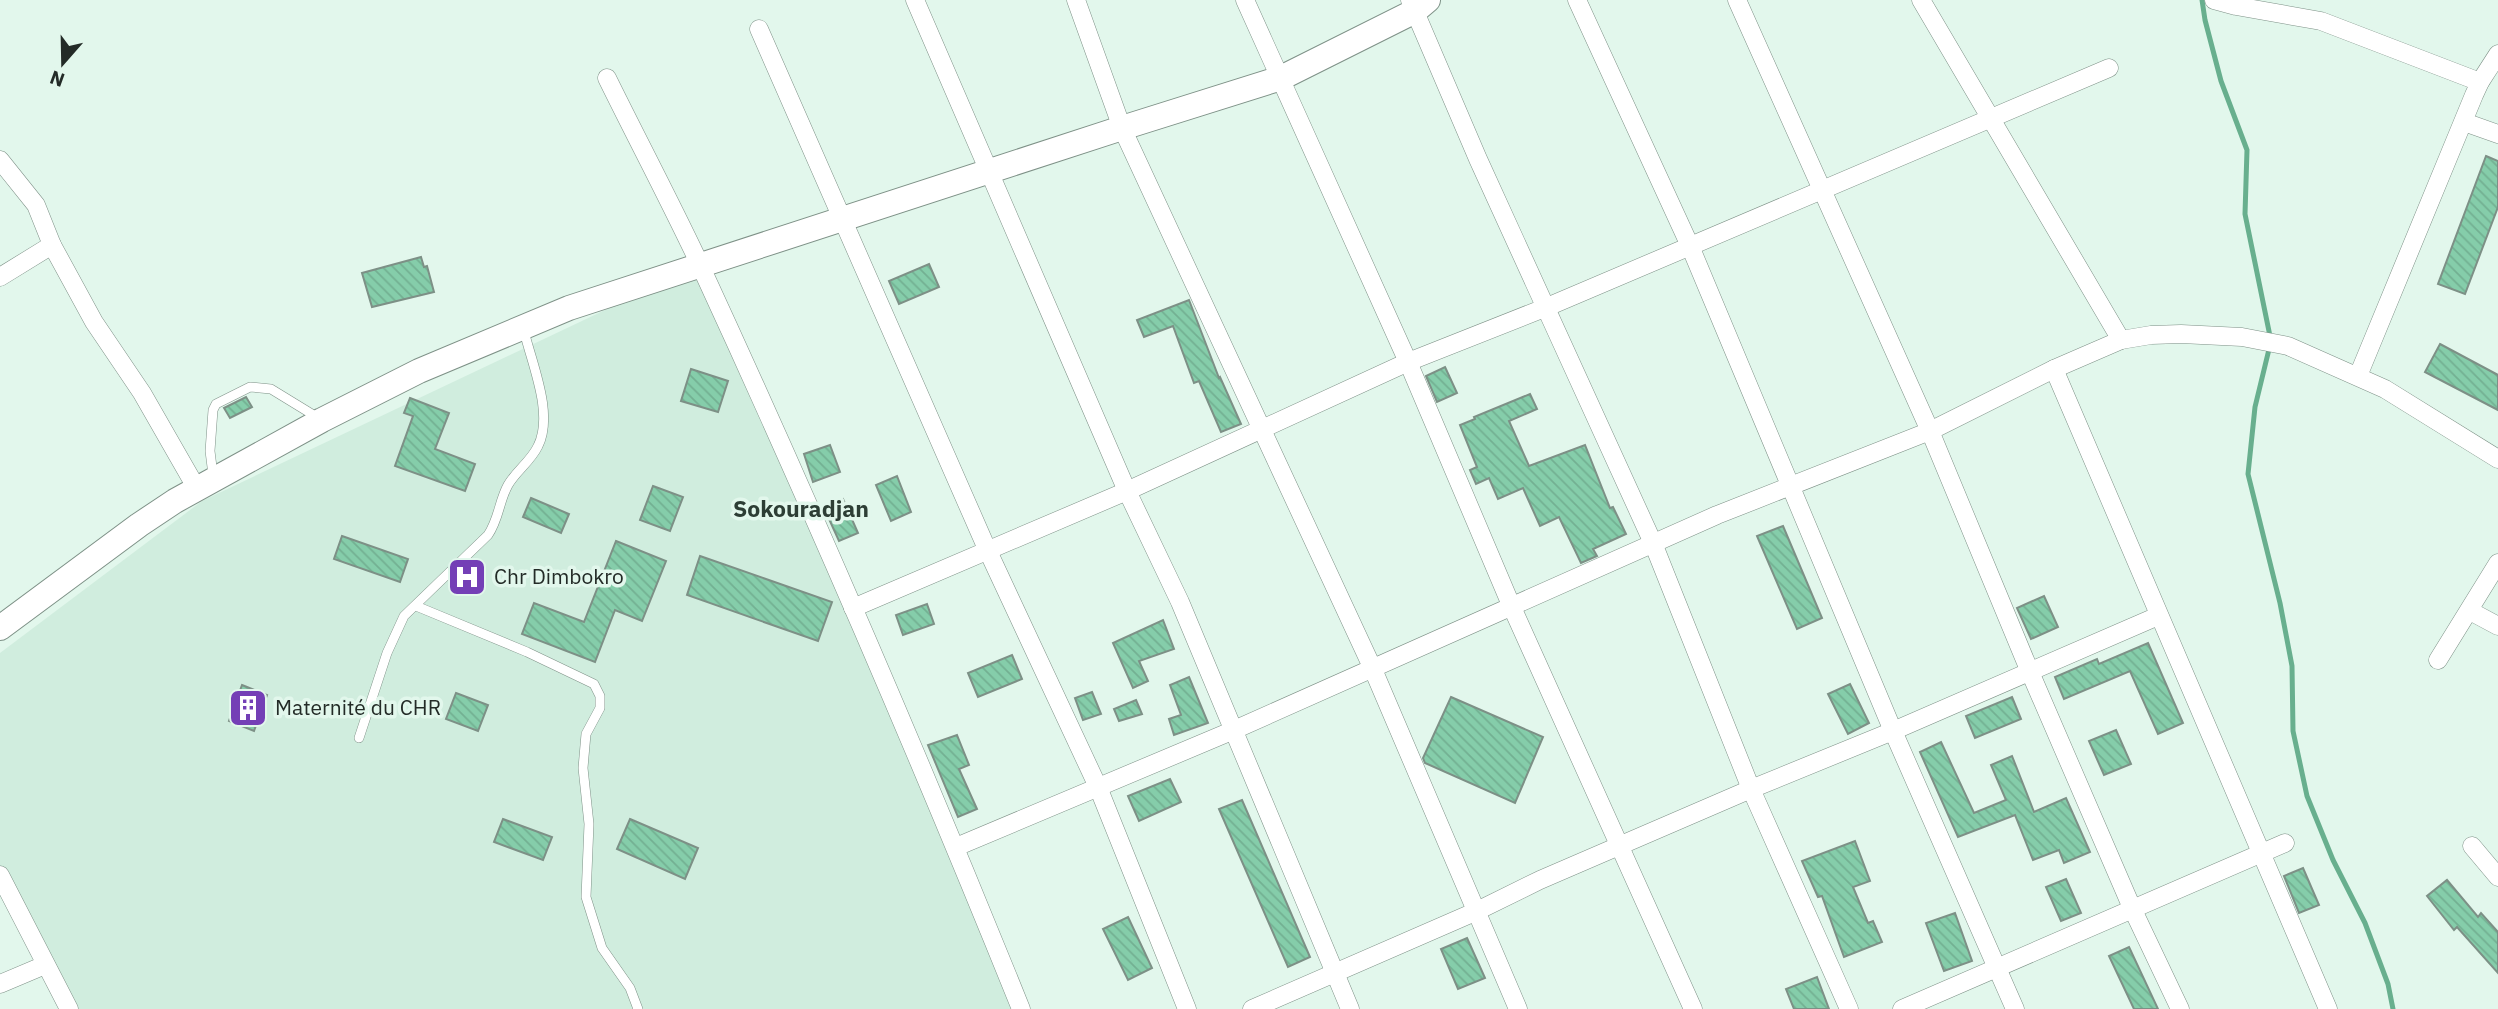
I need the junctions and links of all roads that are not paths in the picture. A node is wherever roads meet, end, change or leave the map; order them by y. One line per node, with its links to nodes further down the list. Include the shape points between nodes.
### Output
1 (915, 0): 20 (street)
2 (1076, 0): 17 (street)
3 (1245, 0): 13 (street)
4 (1577, 0): 24 (street)
5 (1737, 0): 21 (street)
6 (1921, 0): 15 (street)
7 (2214, 0): 14 (street, via 2321,21)
8 (1417, 4): 13 (main road); 27 (street, via 1478,159)
9 (759, 29): 22 (street)
10 (2498, 54): 14 (street)
11 (2109, 68): 15 (street)
12 (607, 78): 25 (street)
13 (1281, 78): 17 (main road); 30 (street)
14 (2480, 82): 16 (street)
15 (1992, 118): 21 (street); 29 (street)
16 (2463, 122): 18 (street); 32 (street)
17 (1122, 128): 20 (main road); 34 (street)
18 (2498, 134)
19 (0, 160): 23 (street, via 36,205)
20 (988, 171): 22 (main road); 39 (street)
21 (1822, 191): 24 (street); 35 (street)
22 (841, 219): 25 (main road); 41 (street)
23 (52, 245): 26 (street); 37 (street, via 94,322)
24 (1690, 246): 27 (street); 38 (street)
25 (700, 265): 28 (main road, via 569,307); 45 (street)
26 (0, 277)
27 (1547, 307): 30 (street); 40 (street)
28 (523, 327): 33 (main road); 43 (lane, via 546,417 544,433 537,450 509,482 488,535)
29 (2120, 340): 31 (street); 32 (street, via 2180,334 2271,341)
30 (1408, 362): 34 (street); 44 (street)
31 (2054, 369): 35 (street); 47 (street)
32 (2358, 376): 36 (street)
33 (321, 419): 37 (main road); 37 (lane, via 271,389 250,387 216,404)
34 (1263, 429): 39 (street); 51 (street)
35 (1930, 430): 38 (street); 52 (street)
36 (2498, 459)
37 (206, 485): 49 (main road, via 139,525)
38 (1792, 486): 40 (street); 54 (street)
39 (1127, 491): 41 (street); 53 (street, via 1181,602)
40 (1653, 544): 44 (street); 57 (street)
41 (987, 549): 45 (street); 56 (street)
42 (2498, 564): 46 (street)
43 (416, 606): 55 (lane, via 396,630); 72 (lane, via 594,684 600,708 586,734 583,768 589,824 586,897 602,948 630,988)
44 (1511, 606): 51 (street); 61 (street)
45 (853, 608): 60 (street)
46 (2470, 611): 48 (street); 50 (street)
47 (2158, 616): 52 (street); 62 (street)
48 (2498, 626)
49 (0, 628)
50 (2438, 660)
51 (1372, 667): 53 (street); 66 (street)
52 (2030, 672): 54 (street); 65 (street)
53 (1234, 730): 56 (street); 69 (street)
54 (1893, 731): 57 (street); 68 (street)
55 (359, 738)
56 (1098, 787): 60 (street); 74 (street)
57 (1751, 789): 61 (street); 79 (street)
58 (2285, 843): 62 (street)
59 (2472, 846): 64 (street)
60 (956, 847): 73 (street)
61 (1620, 847): 66 (street); 78 (street)
62 (2261, 853): 65 (street); 83 (street)
63 (0, 875): 67 (street)
64 (2498, 877)
65 (2132, 908): 68 (street); 82 (street)
66 (1477, 911): 69 (street); 77 (street)
67 (46, 965): 70 (street); 71 (street)
68 (1997, 967): 80 (street); 81 (street)
69 (1334, 972): 75 (street); 76 (street)
70 (0, 984)
71 (69, 1009)
72 (638, 1009)
73 (1021, 1009)
74 (1186, 1009)
75 (1252, 1009)
76 (1350, 1009)
77 (1517, 1009)
78 (1693, 1009)
79 (1849, 1009)
80 (1902, 1009)
81 (2015, 1009)
82 (2180, 1009)
83 (2328, 1009)

